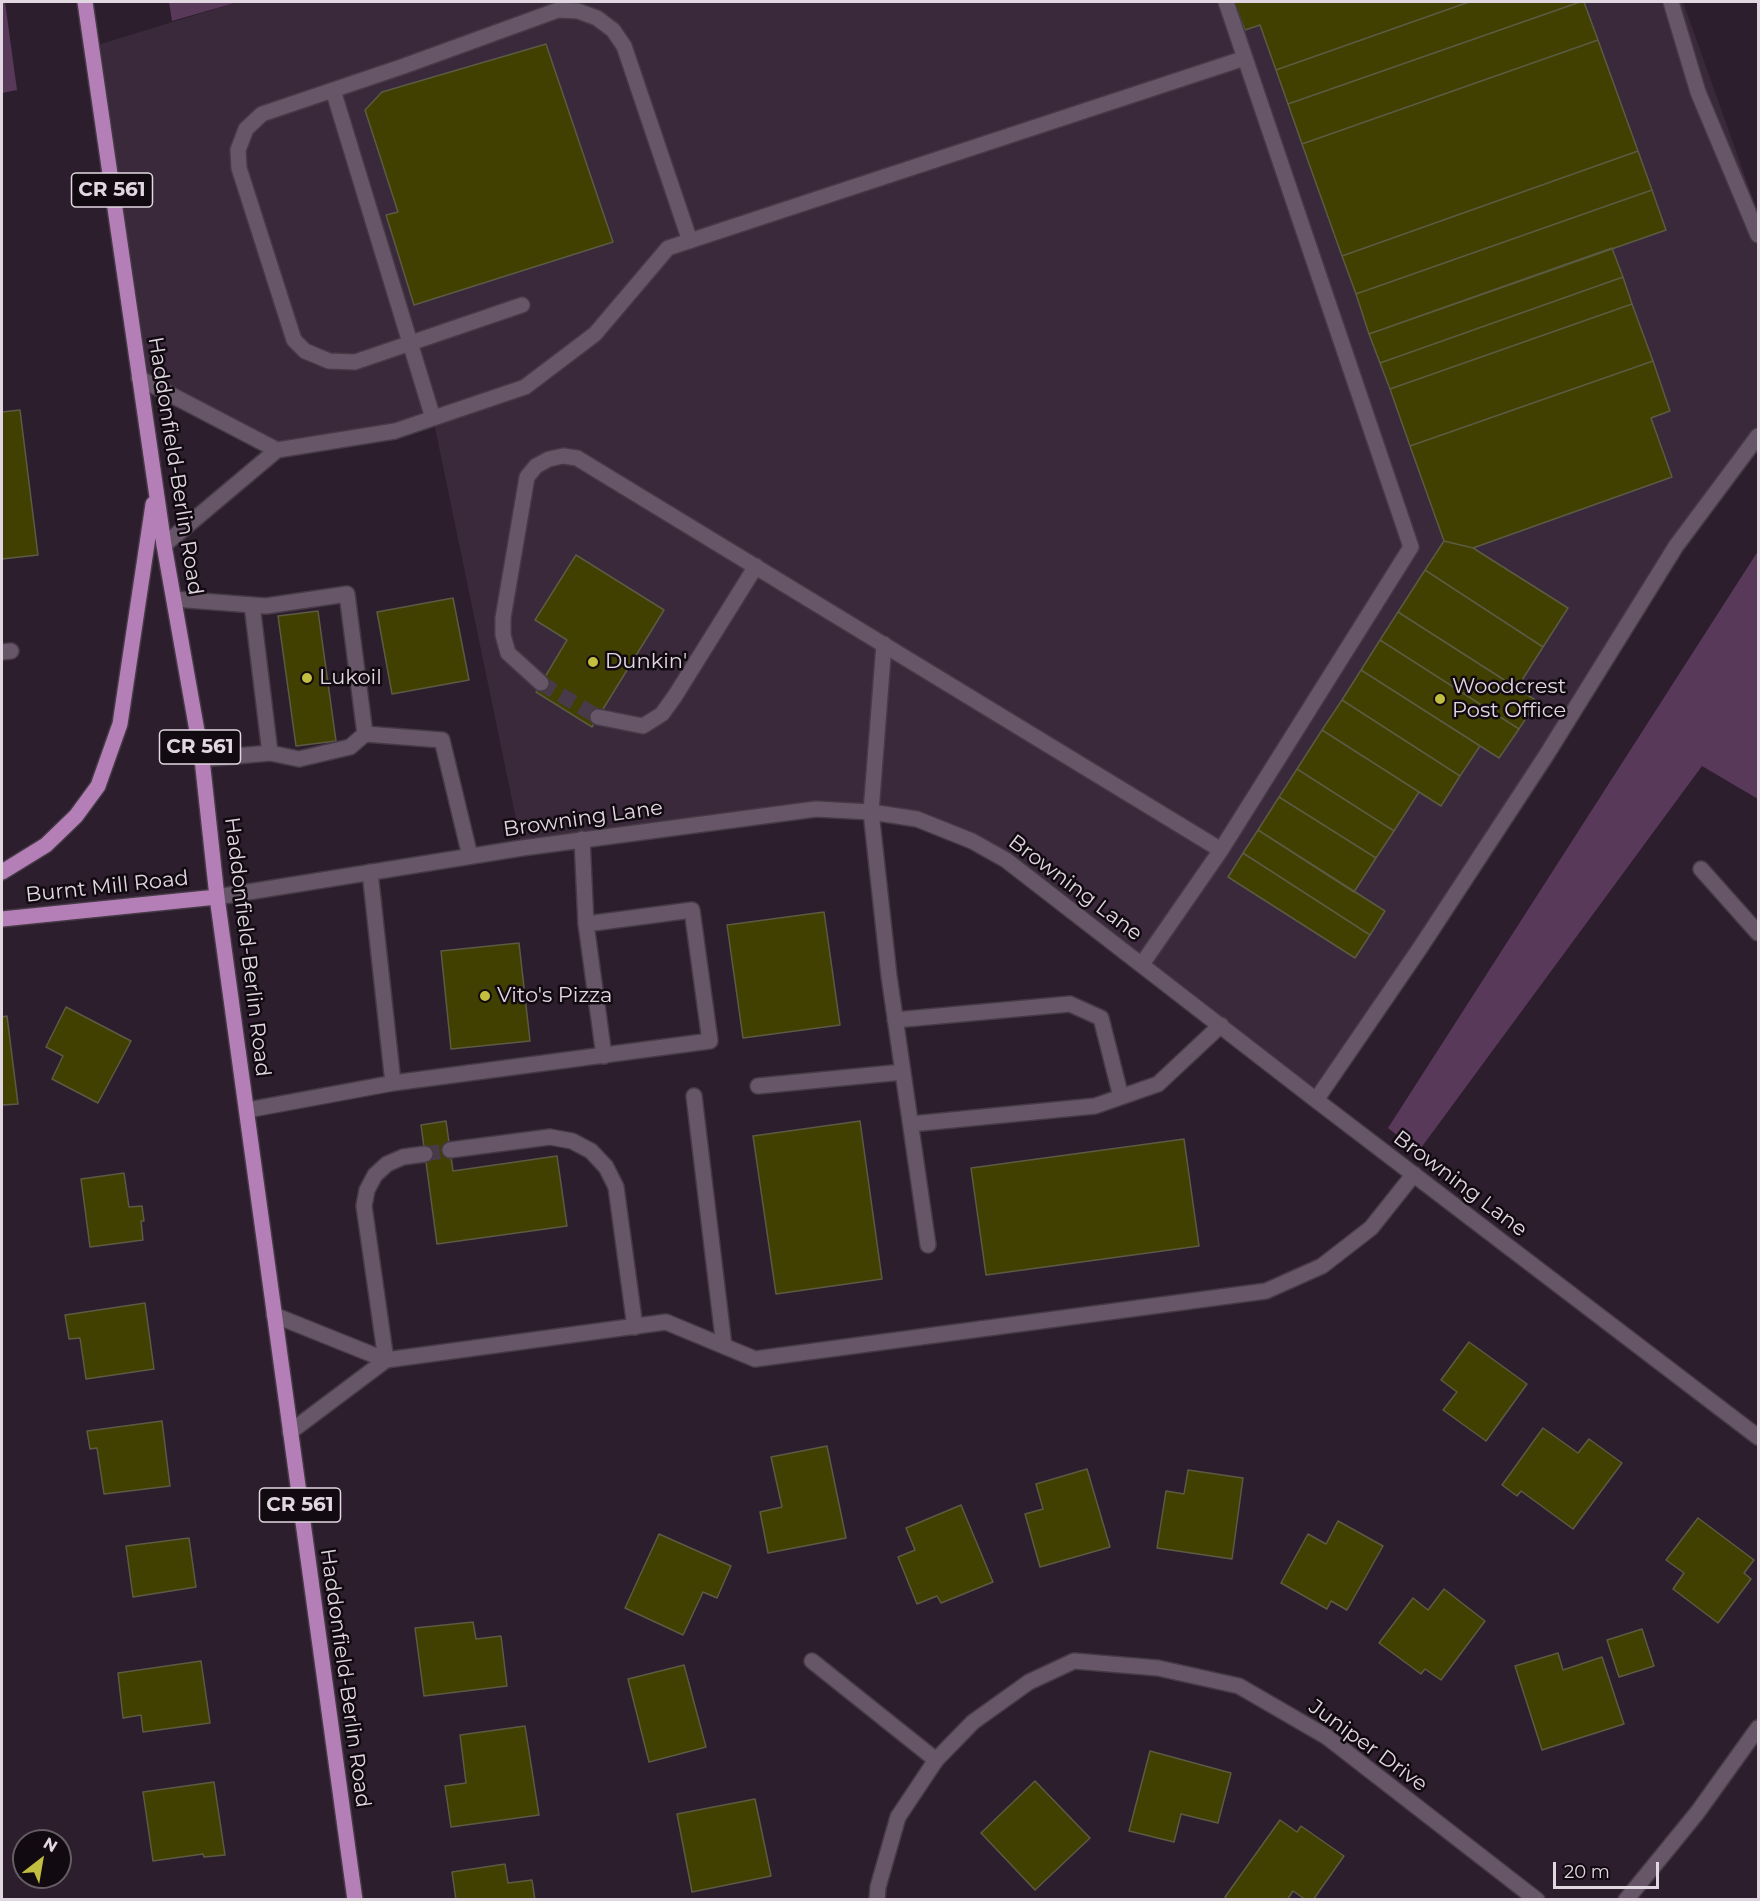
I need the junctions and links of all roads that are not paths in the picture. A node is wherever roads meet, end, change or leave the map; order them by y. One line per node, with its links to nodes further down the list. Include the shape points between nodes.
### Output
1 (84, 2): 10 (main road, Haddonfield-Berlin Road / CR 561)
2 (1226, 2): 4 (street)
3 (1671, 2): 6 (street, via 1698,92)
4 (1245, 58): 7 (street); 27 (street, via 1411,548)
5 (333, 90): 7 (street, via 558,10 578,10 597,18 613,30 624,46); 9 (street); 9 (street, via 258,116 242,137 239,168 294,340 314,356 339,363 360,361)
6 (1758, 235)
7 (690, 241): 11 (street, via 668,248 595,334 525,387)
8 (522, 305): 9 (street)
9 (411, 344): 11 (street)
10 (139, 378): 13 (street); 14 (main road, Haddonfield-Berlin Road / CR 561)
11 (433, 418): 13 (street, via 395,431)
12 (1758, 436): 45 (street, via 1676,546 1541,763)
13 (277, 450): 15 (street)
14 (156, 489): 15 (main road, Haddonfield-Berlin Road / CR 561); 30 (main road, via 120,724 98,786 76,816 46,845)
15 (164, 545): 17 (main road, Haddonfield-Berlin Road / CR 561)
16 (756, 566): 19 (street); 20 (street, via 577,458 563,456 536,466 527,477 503,635 508,653); 21 (street, via 662,714 643,726)
17 (174, 599): 18 (street); 24 (main road, Haddonfield-Berlin Road / CR 561)
18 (252, 605): 22 (street, via 347,594); 23 (street)
19 (884, 644): 25 (street); 27 (street)
20 (541, 683)
21 (598, 717)
22 (366, 734): 23 (street, via 350,747 299,759); 28 (street, via 442,740)
23 (270, 753): 24 (street)
24 (202, 759): 32 (main road, Haddonfield-Berlin Road / CR 561)
25 (871, 812): 26 (street, Browning Lane, via 816,809); 36 (street, Browning Lane, via 917,819 989,850); 37 (street)
26 (582, 839): 28 (street, Browning Lane); 34 (street)
27 (1221, 850): 36 (street)
28 (470, 856): 31 (street, Browning Lane)
29 (1701, 869): 35 (street)
30 (2, 872)
31 (370, 872): 32 (street, Browning Lane); 41 (street)
32 (217, 897): 33 (main road, Burnt Mill Road); 46 (main road, Haddonfield-Berlin Road / CR 561)
33 (2, 919)
34 (586, 924): 39 (street); 39 (street, via 692,910 710,1041)
35 (1758, 933)
36 (1142, 964): 38 (street, Browning Lane)
37 (895, 1020): 40 (street); 44 (street, via 1070,1004 1101,1018)
38 (1221, 1025): 44 (street, via 1158,1084); 45 (street, Browning Lane)
39 (604, 1056): 41 (street)
40 (903, 1071): 42 (street); 47 (street)
41 (393, 1083): 46 (street)
42 (758, 1086)
43 (694, 1096): 54 (street)
44 (1121, 1097): 47 (street, via 1095,1106)
45 (1316, 1100): 50 (street, Browning Lane)
46 (247, 1110): 52 (main road, Haddonfield-Berlin Road / CR 561)
47 (911, 1124): 51 (street)
48 (450, 1150): 53 (street, via 550,1137 572,1141 591,1152 606,1167 615,1187)
49 (425, 1154): 55 (street, via 387,1164 375,1175 364,1206)
50 (1414, 1174): 54 (street, via 1371,1228 1322,1266 1266,1291 755,1359); 57 (street, Browning Lane)
51 (928, 1245)
52 (274, 1315): 55 (street); 56 (main road, Haddonfield-Berlin Road / CR 561)
53 (635, 1327): 54 (street, via 666,1322); 55 (street)
54 (724, 1346)
55 (386, 1360): 56 (street)
56 (290, 1432): 61 (main road, Haddonfield-Berlin Road / CR 561)
57 (1758, 1437)
58 (812, 1661): 60 (street)
59 (1758, 1728): 64 (street, via 1697,1813)
60 (936, 1760): 62 (street, Juniper Drive, via 898,1817); 63 (street, Juniper Drive, via 974,1722 1029,1682 1074,1661 1158,1668 1239,1686 1327,1737)
61 (355, 1899)
62 (877, 1899)
63 (1537, 1899)
64 (1626, 1899)

